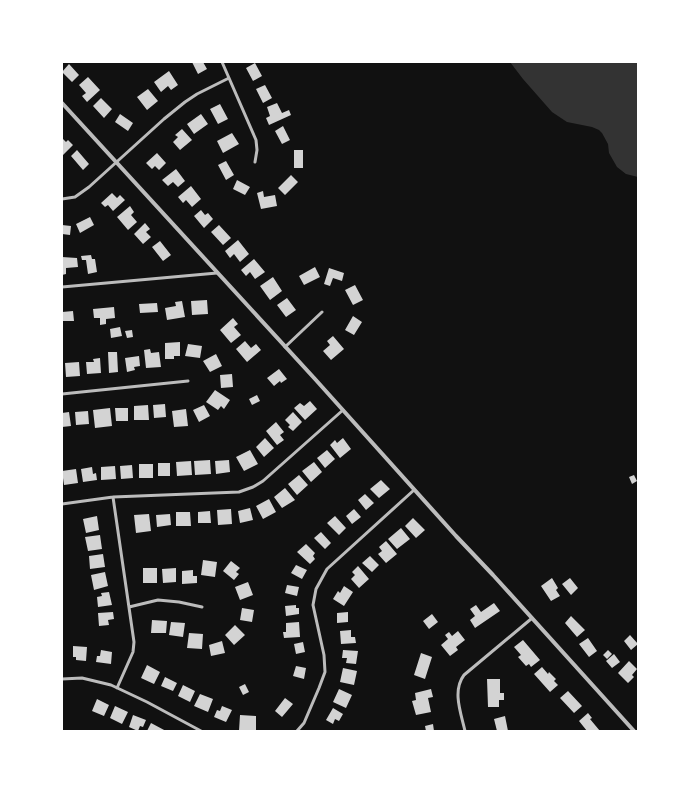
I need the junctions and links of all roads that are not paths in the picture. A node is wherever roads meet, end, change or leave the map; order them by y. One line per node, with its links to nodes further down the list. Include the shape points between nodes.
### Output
1 (222, 62): 2 (street)
2 (229, 78): 4 (street, via 185,102); 5 (street, via 256,140)
3 (62, 103): 4 (street)
4 (116, 162): 6 (street, via 81,193 75,197); 7 (street)
5 (255, 162)
6 (62, 198)
7 (217, 273): 8 (street); 10 (street)
8 (62, 287)
9 (322, 312): 10 (street)
10 (285, 347): 13 (street)
11 (188, 381): 12 (street)
12 (62, 394)
13 (343, 410): 14 (street); 15 (street, via 254,487 239,492)
14 (414, 490): 19 (street); 23 (street, via 327,569 316,588 313,604 325,672 304,723)
15 (113, 497): 16 (street); 17 (street)
16 (62, 504)
17 (129, 607): 18 (street, via 158,600); 21 (street, via 133,652)
18 (202, 607)
19 (531, 619): 24 (street, via 460,681 458,693); 25 (street)
20 (62, 679): 21 (street, via 82,678)
21 (117, 688): 22 (street)
22 (201, 731)
23 (297, 731)
24 (464, 731)
25 (634, 731)

